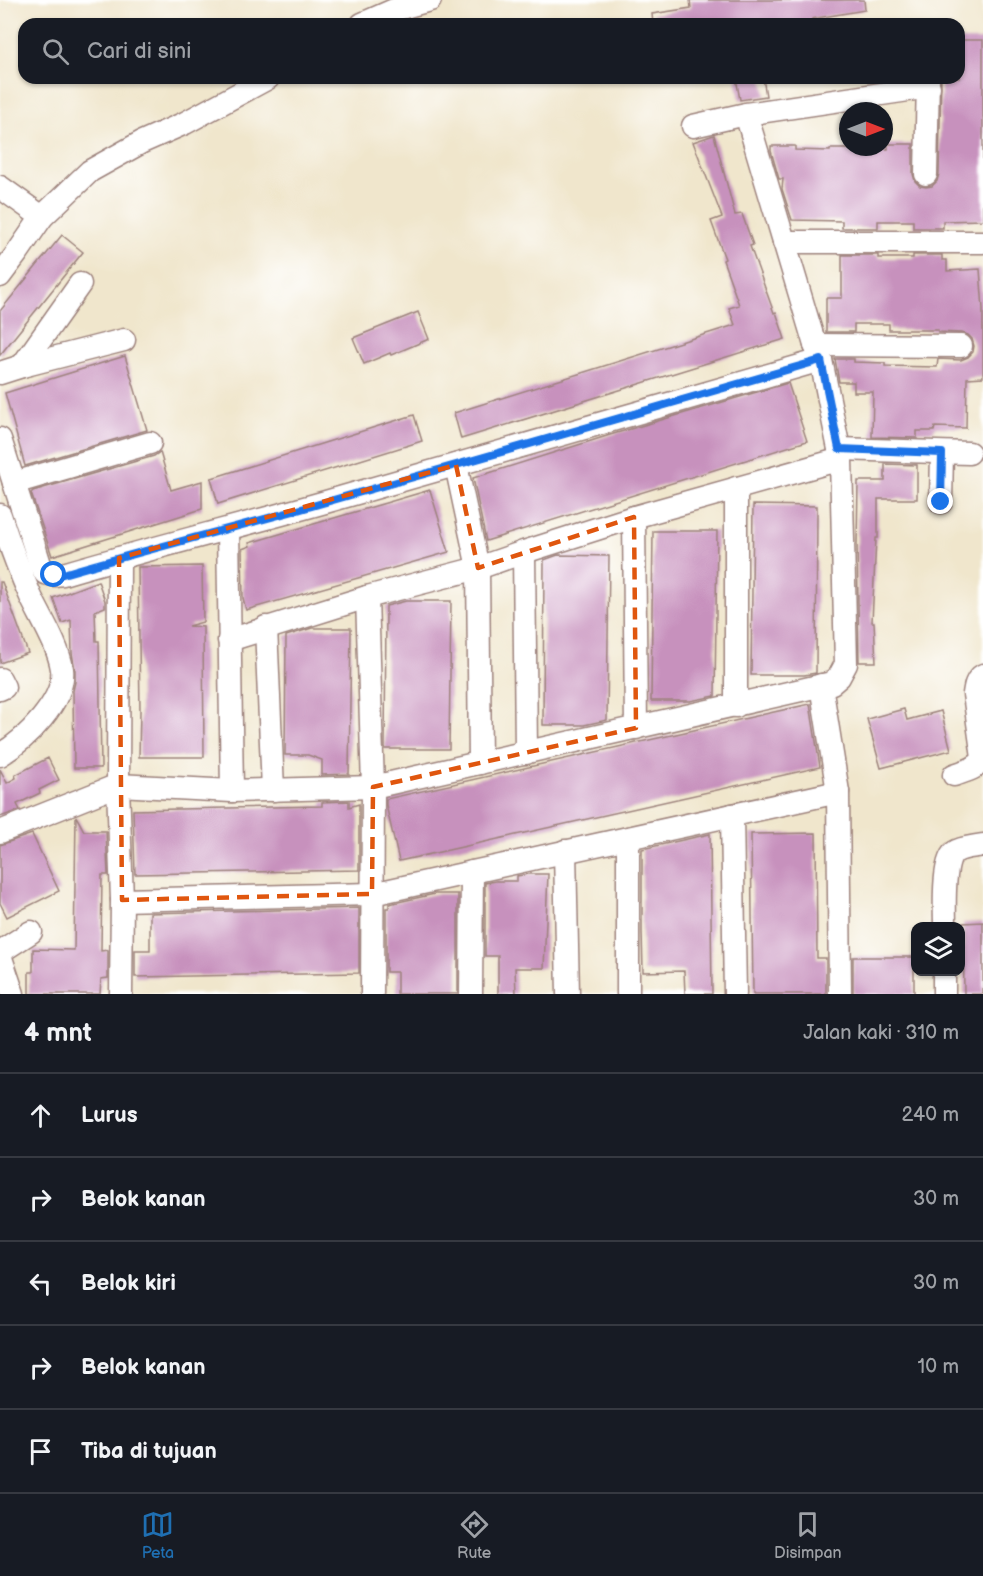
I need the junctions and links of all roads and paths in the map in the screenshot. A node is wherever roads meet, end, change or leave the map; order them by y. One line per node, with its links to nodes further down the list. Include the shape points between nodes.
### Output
1 (430, 0): 2 (street)
2 (376, 18)
3 (257, 84): 10 (street, via 90,171)
4 (922, 84): 6 (street)
5 (928, 84): 8 (street)
6 (746, 114): 7 (street); 11 (street)
7 (693, 126)
8 (926, 174)
9 (0, 187): 10 (street)
10 (42, 216): 13 (street)
11 (784, 242): 12 (street); 17 (street)
12 (983, 242)
13 (0, 276)
14 (80, 284): 18 (street)
15 (124, 340): 18 (street)
16 (961, 346): 17 (street)
17 (818, 353): 24 (street); 25 (street)
18 (22, 366): 19 (street)
19 (0, 373)
20 (0, 439): 26 (street)
21 (150, 443): 26 (street)
22 (942, 453): 23 (street); 24 (street); 28 (street)
23 (969, 453)
24 (840, 454): 27 (street); 40 (street, via 846,664 839,677)
25 (456, 465): 31 (street); 34 (street)
26 (14, 483): 33 (street, via 45,573 63,574)
27 (736, 488): 30 (street); 42 (street)
28 (941, 502)
29 (0, 515): 45 (street, via 62,669 59,692 47,712)
30 (634, 517): 32 (street); 43 (street)
31 (228, 529): 33 (street); 37 (street)
32 (524, 552): 34 (street); 44 (street)
33 (119, 558): 48 (street)
34 (478, 568): 35 (street); 46 (street)
35 (367, 597): 36 (street); 49 (street)
36 (266, 627): 37 (street); 50 (street)
37 (229, 640): 51 (street)
38 (983, 675): 47 (street, via 975,684 974,694 983,758 976,767)
39 (0, 679): 41 (street, via 4,687)
40 (821, 686): 42 (street); 52 (street)
41 (0, 689)
42 (736, 706): 43 (street)
43 (636, 728): 44 (street)
44 (525, 753): 46 (street)
45 (0, 755)
46 (480, 763): 49 (street)
47 (954, 775)
48 (118, 785): 51 (street); 54 (street); 60 (street)
49 (373, 787): 50 (street); 59 (street)
50 (273, 790): 51 (street)
51 (232, 791)
52 (838, 792): 53 (street); 72 (street)
53 (732, 815): 55 (street); 71 (street)
54 (0, 832)
55 (628, 838): 57 (street); 70 (street)
56 (983, 845): 61 (street, via 955,851 950,856)
57 (565, 852): 58 (street); 69 (street)
58 (472, 872): 59 (street); 68 (street)
59 (372, 894): 60 (street); 67 (street)
60 (122, 900): 66 (street)
61 (945, 922)
62 (31, 932): 63 (street)
63 (0, 954): 65 (street)
64 (944, 976): 73 (street)
65 (13, 994)
66 (121, 994)
67 (372, 994)
68 (471, 994)
69 (568, 994)
70 (628, 994)
71 (735, 994)
72 (840, 994)
73 (944, 994)

